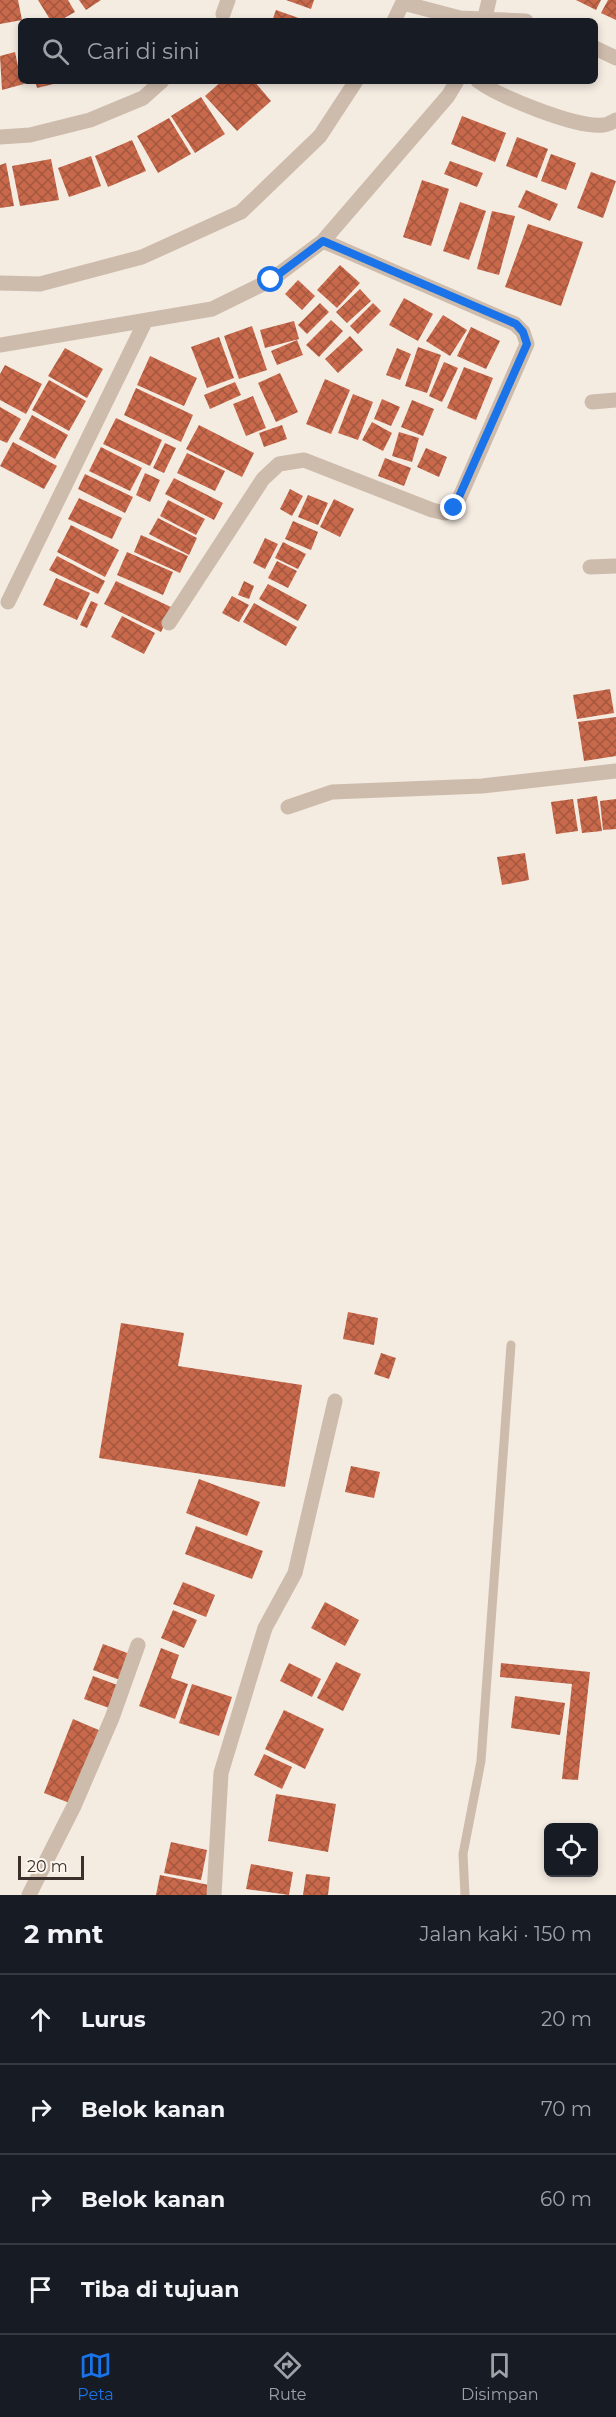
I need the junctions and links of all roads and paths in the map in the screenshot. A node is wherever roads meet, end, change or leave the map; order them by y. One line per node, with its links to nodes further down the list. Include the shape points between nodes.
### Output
1 (489, 0): 5 (street)
2 (404, 1): 3 (street); 4 (street)
3 (396, 18)
4 (460, 18)
5 (485, 18)
6 (598, 49): 7 (street)
7 (616, 58)
8 (159, 84): 13 (street, via 144,98 90,120 30,135)
9 (354, 84): 15 (street, via 320,136 241,212 141,257 40,284)
10 (455, 84): 14 (street)
11 (482, 84): 12 (street, via 547,114 603,125)
12 (616, 120)
13 (0, 137)
14 (323, 241): 16 (street, via 271,280 212,309); 23 (street, via 516,324 527,344 454,508 445,513 432,510 304,460 279,464 263,479)
15 (0, 283)
16 (145, 322): 17 (street); 22 (street)
17 (0, 345)
18 (616, 400): 19 (street)
19 (592, 402)
20 (616, 566): 21 (street)
21 (590, 567)
22 (8, 602)
23 (169, 623)
24 (616, 771): 25 (street, via 482,786 332,792)
25 (288, 807)
26 (511, 1346): 31 (lane, via 481,1761 463,1854)
27 (335, 1401): 30 (street, via 295,1573 266,1629 221,1773)
28 (138, 1645): 29 (street, via 74,1806)
29 (28, 1895)
30 (214, 1895)
31 (465, 1895)

